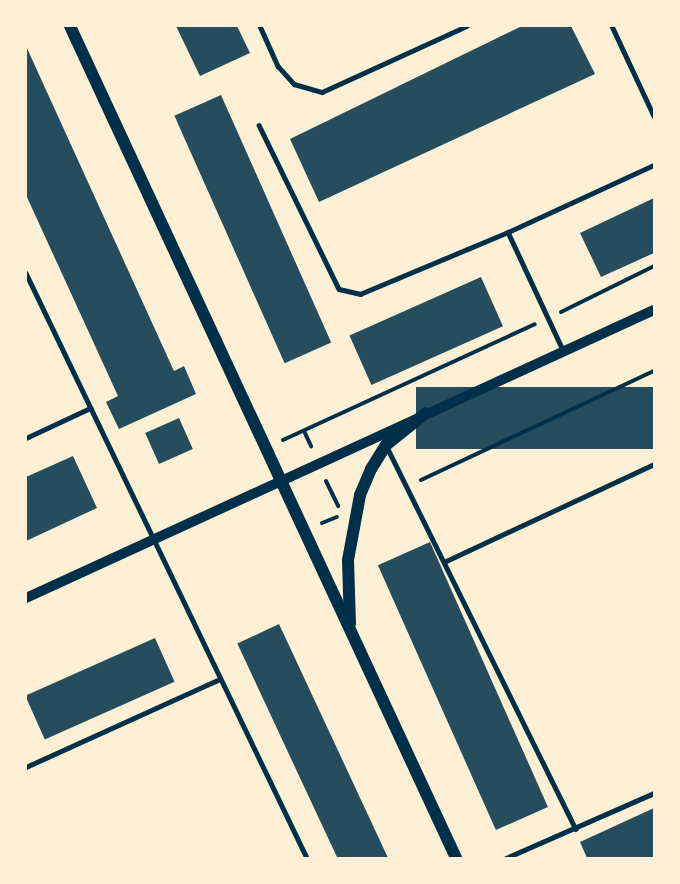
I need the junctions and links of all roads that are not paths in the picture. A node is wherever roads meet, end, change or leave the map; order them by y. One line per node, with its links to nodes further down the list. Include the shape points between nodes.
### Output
1 (70, 26): 17 (main road)
2 (260, 26): 3 (lane, via 278,66 294,84 322,92)
3 (467, 26)
4 (612, 26): 5 (lane)
5 (654, 116)
6 (259, 125): 8 (lane, via 329,273 345,293 368,291)
7 (654, 165): 8 (lane)
8 (508, 232): 11 (lane)
9 (26, 273): 12 (lane)
10 (654, 310): 11 (street)
11 (565, 352): 13 (street)
12 (90, 408): 14 (lane); 18 (lane)
13 (426, 413): 15 (main road)
14 (26, 438)
15 (384, 440): 17 (street); 19 (lane); 21 (main road, via 356,509 348,560)
16 (654, 464): 19 (lane)
17 (281, 480): 18 (street); 21 (main road)
18 (152, 540): 20 (street); 22 (lane)
19 (444, 562): 25 (lane)
20 (26, 598)
21 (350, 630): 27 (main road)
22 (220, 679): 23 (lane); 26 (lane)
23 (26, 767)
24 (654, 793): 25 (lane)
25 (576, 830): 28 (lane)
26 (307, 858)
27 (456, 858)
28 (506, 858)

